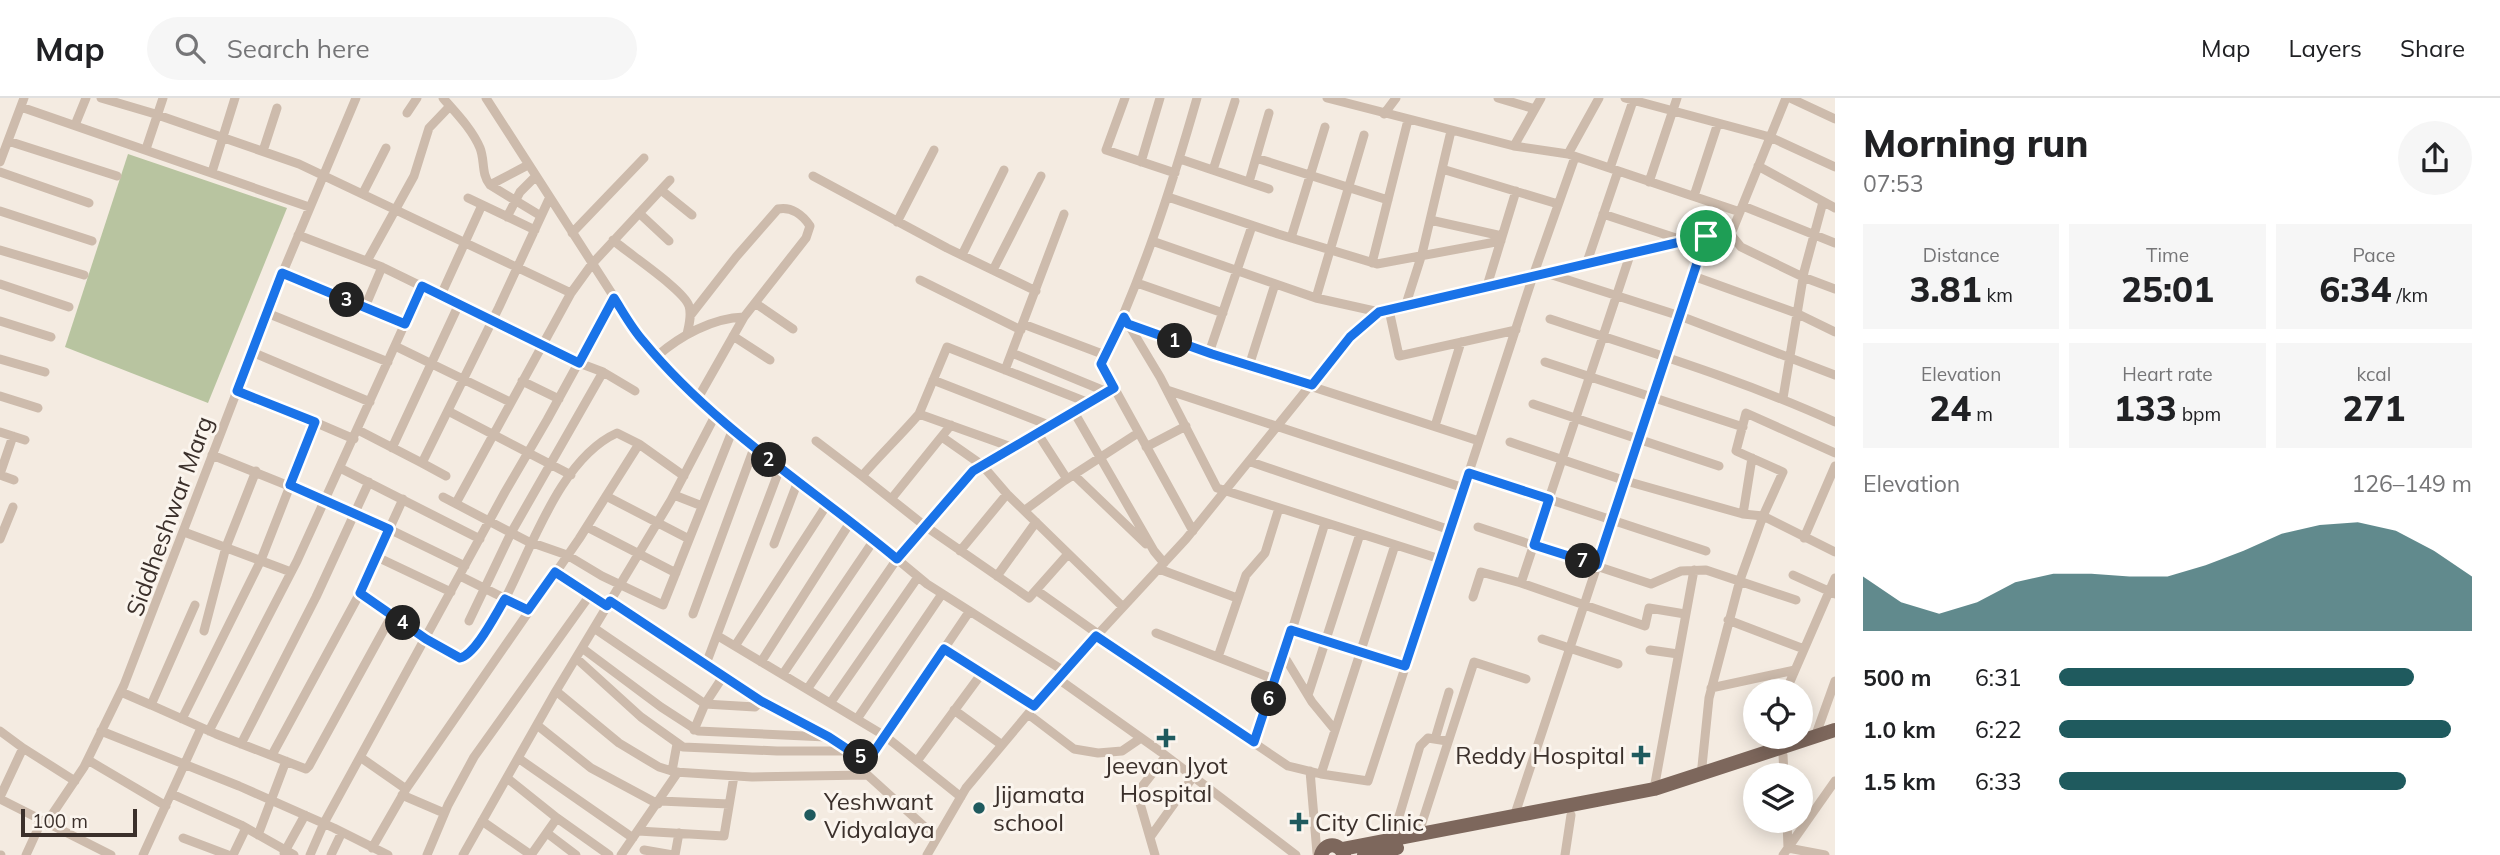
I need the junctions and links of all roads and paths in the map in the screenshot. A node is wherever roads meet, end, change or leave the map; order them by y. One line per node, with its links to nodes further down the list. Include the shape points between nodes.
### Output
1 (86, 98): 33 (street)
2 (101, 98): 29 (street)
3 (163, 98): 29 (street)
4 (235, 98): 37 (street)
5 (356, 98): 61 (street, Siddheshwar Marg)
6 (417, 98): 26 (street)
7 (443, 98): 22 (street)
8 (486, 98): 51 (street)
9 (1125, 98): 50 (street, via 1106,150)
10 (1160, 98): 50 (street)
11 (1197, 98): 48 (street)
12 (1396, 98): 28 (street)
13 (1498, 98): 24 (street)
14 (1541, 98): 24 (street)
15 (1599, 98): 45 (street)
16 (1677, 98): 25 (street)
17 (1788, 98): 30 (street); 38 (street)
18 (1332, 99): 28 (street)
19 (1629, 99): 25 (street); 57 (street)
20 (1235, 101): 56 (street)
21 (23, 102): 33 (street); 39 (street)
22 (450, 106): 70 (street, via 481,150); 87 (street, via 429,128 414,176)
23 (278, 108): 44 (street)
24 (1535, 109): 40 (street)
25 (1673, 111): 32 (street); 69 (street)
26 (407, 113)
27 (1269, 113): 47 (street)
28 (1384, 114): 31 (street)
29 (157, 115): 37 (street); 42 (street)
30 (1835, 119)
31 (1408, 120): 35 (street); 80 (street)
32 (1718, 123): 38 (street); 76 (street)
33 (75, 125): 42 (street)
34 (1325, 127): 65 (street)
35 (1451, 131): 40 (street); 54 (street)
36 (1364, 135): 71 (street)
37 (223, 137): 44 (street); 59 (street)
38 (1770, 137): 52 (street); 53 (street)
39 (8, 141): 49 (street); 62 (street)
40 (1514, 146): 45 (street)
41 (386, 148): 75 (street)
42 (146, 149): 59 (street)
43 (934, 150): 98 (street)
44 (263, 151): 61 (street)
45 (1572, 156): 57 (street); 84 (street)
46 (645, 158): 102 (street)
47 (1256, 158): 65 (street); 68 (street)
48 (1180, 159): 56 (street); 60 (street)
49 (0, 162)
50 (1141, 162): 60 (street)
51 (528, 165): 66 (street); 70 (street)
52 (1758, 166): 82 (street); 89 (street)
53 (1835, 167)
54 (1442, 169): 74 (street); 97 (street)
55 (1004, 170): 118 (street)
56 (1213, 170): 68 (street)
57 (1614, 170): 69 (street); 93 (street)
58 (0, 172): 83 (street)
59 (212, 172): 86 (street)
60 (1175, 173): 77 (street)
61 (323, 174): 75 (street); 86 (street, Siddheshwar Marg)
62 (117, 176)
63 (813, 176): 98 (street)
64 (1041, 176): 126 (street)
65 (1310, 176): 71 (street); 106 (street)
66 (535, 177): 79 (street); 81 (street)
67 (670, 180): 73 (street)
68 (1248, 182): 72 (street)
69 (1649, 182): 76 (street)
70 (490, 185): 81 (street)
71 (1348, 188): 80 (street); 116 (street)
72 (1269, 189)
73 (661, 190): 91 (street); 94 (street)
74 (1516, 191): 84 (street); 107 (street)
75 (363, 193): 87 (street)
76 (1694, 196): 89 (street)
77 (1168, 197): 99 (street); 111 (street)
78 (468, 198): 85 (street)
79 (549, 199): 95 (street); 102 (street)
80 (1388, 200): 121 (street)
81 (515, 201): 95 (street); 96 (street)
82 (1823, 202): 88 (street); 103 (street)
83 (89, 203)
84 (1558, 204): 131 (street)
85 (482, 205): 96 (street); 113 (street)
86 (309, 206): 104 (street, Siddheshwar Marg)
87 (396, 208): 113 (street); 120 (street)
88 (1835, 208)
89 (1741, 209): 101 (street); 103 (street)
90 (0, 211): 109 (street)
91 (639, 213): 108 (street); 110 (street)
92 (1064, 214): 141 (street)
93 (1603, 214): 112 (street); 123 (street)
94 (692, 215)
95 (541, 216): 100 (street)
96 (507, 217): 100 (street)
97 (1430, 220): 107 (street); 117 (street)
98 (898, 222): 118 (street)
99 (1252, 226): 106 (street); 127 (street)
100 (535, 230): 125 (street)
101 (1730, 230): 105 (street); 133 (street, via 1741,247)
102 (572, 233): 122 (street)
103 (1814, 234): 114 (street); 133 (street)
104 (298, 235): 120 (street); 128 (street, Siddheshwar Marg)
105 (1706, 236): 112 (street); 132 (street)
106 (1290, 238): 116 (street)
107 (1502, 239): 117 (street); 139 (street)
108 (613, 240): 122 (street); 156 (street, via 682,294)
109 (92, 241)
110 (669, 241)
111 (1152, 241): 127 (street); 135 (street)
112 (1685, 241): 119 (street)
113 (465, 242): 125 (street); 143 (street)
114 (1835, 243)
115 (0, 250): 130 (street)
116 (1330, 251): 121 (street); 146 (street)
117 (1422, 254): 121 (street); 149 (street)
118 (962, 255): 126 (street)
119 (1630, 255): 123 (street); 144 (street)
120 (367, 261): 124 (street)
121 (1372, 263)
122 (592, 264): 142 (street); 145 (street)
123 (1586, 265): 129 (street)
124 (383, 267): 138 (street); 151 (street)
125 (517, 267): 142 (street); 162 (street)
126 (993, 270): 141 (street)
127 (1237, 271): 137 (street); 154 (street)
128 (282, 273): 151 (street); 153 (street, Siddheshwar Marg)
129 (1546, 273): 131 (street); 144 (street)
130 (84, 275)
131 (1533, 276): 139 (street); 166 (street)
132 (1693, 276): 155 (street); 157 (street)
133 (1803, 277): 140 (street); 155 (street)
134 (920, 280): 164 (street)
135 (1137, 283): 154 (street); 160 (street)
136 (0, 284): 150 (street)
137 (1275, 284): 146 (street); 188 (street)
138 (422, 286): 143 (street); 163 (street)
139 (1487, 286): 149 (street)
140 (1835, 289)
141 (1036, 291): 164 (street)
142 (571, 293): 173 (street)
143 (441, 295): 148 (street)
144 (1618, 297): 157 (street); 171 (street)
145 (614, 298): 179 (street); 187 (street)
146 (1316, 298): 152 (street)
147 (755, 303): 156 (street, via 808,234 810,226 791,209 778,209); 158 (street); 165 (street)
148 (459, 304): 162 (street); 186 (street)
149 (1406, 304): 152 (street)
150 (69, 307)
151 (365, 307): 163 (street)
152 (1384, 311): 172 (street, via 1399,356); 197 (street, via 1350,337)
153 (267, 313): 175 (street, Siddheshwar Marg); 184 (street)
154 (1223, 313): 177 (street)
155 (1796, 313): 167 (street); 180 (street)
156 (690, 316): 168 (street)
157 (1680, 316): 180 (street); 181 (street)
158 (744, 317): 168 (street); 169 (street)
159 (1550, 319): 171 (street)
160 (1126, 320): 177 (street); 178 (street); 199 (street)
161 (0, 321): 170 (street)
162 (492, 321): 173 (street); 194 (street)
163 (405, 324): 174 (street)
164 (1022, 327): 176 (street); 178 (street)
165 (793, 329)
166 (1516, 330): 172 (street); 236 (street)
167 (1835, 332)
168 (687, 334): 179 (street)
169 (733, 336): 183 (street); 204 (street)
170 (51, 337)
171 (1604, 337): 181 (street); 193 (street)
172 (1461, 342): 223 (street)
173 (542, 345): 187 (street); 196 (street)
174 (395, 346): 184 (street); 186 (street)
175 (252, 352): 200 (street, Siddheshwar Marg); 207 (street)
176 (1012, 353): 189 (street); 198 (street)
177 (1209, 353): 188 (street)
178 (1105, 355): 198 (street, via 1101,364)
179 (657, 356): 204 (street)
180 (1791, 357): 192 (street); 205 (street)
181 (1666, 358): 203 (street); 205 (street)
182 (0, 359): 190 (street)
183 (771, 360)
184 (388, 362): 207 (street)
185 (1545, 362): 193 (street)
186 (432, 363): 194 (street); 240 (street)
187 (579, 363): 191 (street); 206 (street)
188 (1249, 366): 197 (street)
189 (1005, 370): 195 (street, via 947,348); 209 (street)
190 (45, 372)
191 (603, 372): 201 (street); 251 (street)
192 (1835, 375)
193 (1590, 377): 203 (street); 216 (street)
194 (464, 378): 208 (street); 212 (street)
195 (933, 380): 215 (street); 220 (street)
196 (523, 381): 206 (street); 208 (street)
197 (1312, 385): 222 (street); 223 (street)
198 (1110, 390): 209 (street); 227 (street)
199 (1167, 390): 221 (street); 222 (street)
200 (237, 391): 217 (street); 245 (street, Siddheshwar Marg)
201 (635, 391)
202 (0, 396): 211 (street)
203 (1654, 397): 224 (street); 235 (street)
204 (698, 398): 214 (street)
205 (1783, 398): 218 (street)
206 (559, 399): 243 (street)
207 (370, 402): 228 (street)
208 (510, 402): 230 (street)
209 (1089, 403): 213 (street)
210 (1533, 404): 216 (street)
211 (38, 408)
212 (448, 411): 230 (street); 250 (street)
213 (1074, 412): 220 (street); 246 (street)
214 (716, 414): 225 (street); 262 (street)
215 (919, 414): 219 (street); 263 (street)
216 (1576, 418): 235 (street); 248 (street)
217 (315, 422): 228 (street); 269 (street)
218 (1835, 422)
219 (951, 425): 232 (street); 242 (street)
220 (1051, 426): 229 (street)
221 (1186, 426): 239 (street); 271 (street, via 1217,488)
222 (1279, 426): 249 (street); 270 (street)
223 (1435, 426): 236 (street)
224 (1743, 427): 244 (street, via 1746,413); 247 (street, via 1736,451)
225 (733, 429): 241 (street); 282 (street)
226 (0, 432): 231 (street)
227 (1138, 433): 239 (street); 246 (street)
228 (356, 434): 240 (street); 255 (street)
229 (1038, 434): 242 (street); 264 (street)
230 (495, 435): 243 (street); 280 (street)
231 (13, 436): 233 (street); 259 (street)
232 (942, 436): 252 (street); 276 (street)
233 (25, 440)
234 (816, 441): 263 (street)
235 (1639, 441): 253 (street); 267 (street)
236 (1479, 442): 258 (street)
237 (1510, 442): 248 (street)
238 (639, 444): 260 (street, via 617,433 593,448); 262 (street); 274 (street)
239 (1146, 447): 301 (street)
240 (392, 448): 250 (street)
241 (754, 448): 256 (street); 358 (street)
242 (1014, 448): 252 (street)
243 (528, 452): 251 (street); 290 (street)
244 (1835, 453)
245 (212, 455): 257 (street); 302 (street, Siddheshwar Marg)
246 (1101, 458): 264 (street); 316 (street)
247 (1752, 458): 287 (street); 288 (street, via 1783,472)
248 (1562, 459): 267 (street); 278 (street)
249 (1251, 462): 271 (street); 300 (street)
250 (422, 463): 261 (street)
251 (550, 464): 260 (street); 303 (street)
252 (982, 466): 272 (street); 296 (street)
253 (1719, 466)
254 (1835, 466): 305 (street)
255 (340, 468): 268 (street); 279 (street)
256 (780, 468): 266 (street); 368 (street)
257 (256, 471): 269 (street); 314 (street)
258 (1469, 473): 270 (street); 278 (street)
259 (0, 475): 265 (street)
260 (571, 475): 310 (street)
261 (446, 476)
262 (684, 476): 273 (street)
263 (862, 476): 276 (street)
264 (1070, 477): 285 (street); 316 (street)
265 (14, 480)
266 (798, 481): 281 (street); 311 (street)
267 (1626, 481): 287 (street); 293 (street)
268 (369, 482): 277 (street); 286 (street)
269 (290, 485): 279 (street); 325 (street)
270 (1464, 488): 300 (street)
271 (1227, 491): 284 (street); 301 (street)
272 (1007, 494): 285 (street); 315 (street)
273 (674, 495): 282 (street); 294 (street)
274 (606, 496): 294 (street); 297 (street)
275 (443, 497): 280 (street)
276 (892, 498): 296 (street)
277 (403, 499): 299 (street); 307 (street)
278 (1549, 499): 293 (street); 313 (street)
279 (325, 500): 286 (street); 330 (street)
280 (456, 503): 290 (street)
281 (828, 503): 291 (street); 372 (street)
282 (702, 506): 308 (street)
283 (13, 507): 289 (street)
284 (1279, 508): 295 (street); 349 (street, via 1262,558 1250,569)
285 (1025, 510): 292 (street)
286 (356, 513): 299 (street); 426 (street)
287 (1744, 514): 288 (street)
288 (1763, 516): 305 (street); 338 (street)
289 (3, 520): 306 (street)
290 (489, 521): 303 (street); 307 (street)
291 (851, 521): 309 (street); 383 (street)
292 (1036, 522): 320 (street); 335 (street)
293 (1612, 522): 317 (street); 326 (street)
294 (657, 523): 308 (street); 319 (street)
295 (1325, 523): 304 (street); 364 (street)
296 (925, 526): 315 (street); 323 (street)
297 (587, 527): 319 (street); 321 (street)
298 (1478, 527): 313 (street)
299 (389, 529): 322 (street); 327 (street)
300 (1450, 530): 324 (street)
301 (1193, 531): 328 (street)
302 (184, 532): 314 (street); 399 (street, Siddheshwar Marg)
303 (511, 533): 310 (street); 341 (street)
304 (1360, 534): 312 (street); 370 (street)
305 (1804, 538): 318 (street)
306 (0, 539)
307 (480, 539): 327 (street)
308 (689, 539): 332 (street)
309 (874, 540): 323 (street); 389 (street)
310 (530, 542): 321 (street); 350 (street)
311 (775, 544)
312 (1395, 545): 324 (street); 378 (street)
313 (1534, 545): 326 (street); 340 (street)
314 (226, 547): 325 (street); 365 (street)
315 (960, 551): 335 (street)
316 (1154, 551): 328 (street)
317 (1706, 551)
318 (1835, 552)
319 (638, 554): 332 (street); 339 (street)
320 (1068, 554): 342 (street); 355 (street)
321 (567, 555): 331 (street); 339 (street)
322 (377, 557): 343 (street); 344 (street)
323 (897, 559): 336 (street); 396 (street)
324 (1440, 559): 386 (street)
325 (261, 560): 330 (street); 408 (street)
326 (1597, 565): 329 (street, via 1651,584 1681,570); 354 (street)
327 (466, 566): 334 (street)
328 (1161, 566): 349 (street); 355 (street)
329 (1694, 570): 338 (street, via 1706,569); 359 (street)
330 (291, 572): 411 (street)
331 (555, 572): 347 (street); 356 (street)
332 (676, 573): 339 (street, via 663,604)
333 (1793, 575): 345 (street)
334 (460, 576): 341 (street); 343 (street)
335 (997, 576): 342 (street, via 1029,598)
336 (918, 577): 346 (street); 403 (street)
337 (1835, 578): 345 (street)
338 (1740, 580): 351 (street); 361 (street)
339 (621, 583): 352 (street)
340 (1521, 583): 348 (street, via 1481,572); 354 (street)
341 (484, 589): 350 (street); 362 (street)
342 (1036, 590): 367 (street)
343 (452, 592): 369 (street)
344 (360, 593): 360 (street); 433 (street)
345 (1832, 593): 376 (street)
346 (942, 594): 357 (street); 409 (street)
347 (590, 595): 352 (street); 461 (street, via 474,757)
348 (1473, 597)
349 (1237, 598): 381 (street)
350 (505, 599): 356 (street); 369 (street, via 466,657)
351 (1796, 600)
352 (608, 604): 363 (street); 384 (street)
353 (195, 605): 405 (street)
354 (1584, 606): 359 (street, via 1645,626 1649,608); 374 (street)
355 (1123, 607): 367 (street)
356 (528, 610): 453 (street)
357 (969, 612): 375 (street); 391 (street)
358 (693, 614)
359 (1685, 614): 379 (street)
360 (392, 615): 369 (street); 438 (street, via 309,766)
361 (1728, 620): 376 (street); 397 (street)
362 (468, 621)
363 (594, 628): 373 (street); 404 (street)
364 (1291, 630): 370 (street); 380 (street)
365 (204, 631)
366 (1156, 633): 381 (street)
367 (1097, 635): 391 (street); 424 (street)
368 (718, 636): 372 (street); 384 (street)
369 (426, 639): 435 (street)
370 (1326, 639): 378 (street); 401 (street)
371 (1542, 639): 374 (street)
372 (735, 646): 383 (street)
373 (582, 648): 382 (street); 412 (street)
374 (1569, 648): 385 (street); 464 (street)
375 (944, 649): 388 (street); 417 (street)
376 (1804, 649): 387 (street)
377 (1650, 650): 379 (street)
378 (1361, 652): 386 (street); 413 (street)
379 (1678, 654): 452 (street)
380 (1284, 656): 394 (street); 401 (street)
381 (1218, 657): 394 (street)
382 (576, 658): 398 (street); 427 (street)
383 (761, 662): 389 (street)
384 (706, 664): 390 (street)
385 (1618, 664)
386 (1405, 666): 444 (street, via 1368,781)
387 (1795, 670): 393 (street); 397 (street)
388 (982, 673): 406 (street); 407 (street)
389 (783, 674): 396 (street)
390 (724, 675): 402 (street); 404 (street)
391 (1060, 675): 407 (street); 420 (street)
392 (1527, 679): 423 (street, via 1474,662)
393 (1791, 679)
394 (1276, 680): 424 (street)
395 (1835, 681): 419 (street)
396 (808, 688): 403 (street)
397 (1711, 688): 447 (street)
398 (556, 691): 410 (street); 443 (street, via 620,743)
399 (121, 692): 405 (street); 416 (street, Siddheshwar Marg)
400 (1449, 692): 422 (street)
401 (1308, 695): 413 (street)
402 (761, 701): 404 (street, via 755,707); 418 (street)
403 (831, 702): 409 (street)
404 (705, 704): 412 (street)
405 (150, 705): 408 (street)
406 (954, 710): 428 (street); 439 (street)
407 (1031, 710): 420 (street, via 1074,750 1122,751); 428 (street)
408 (182, 719): 411 (street)
409 (857, 719): 417 (street)
410 (537, 725): 436 (street); 458 (street, via 591,768)
411 (205, 729): 426 (street); 441 (street)
412 (694, 730): 418 (street)
413 (1335, 730): 444 (street)
414 (1835, 730): 419 (main road)
415 (0, 731): 429 (street)
416 (101, 731): 437 (street, Siddheshwar Marg); 441 (street)
417 (885, 736): 439 (street); 440 (street)
418 (829, 737): 432 (street)
419 (1815, 737)
420 (1141, 738): 434 (street)
421 (1835, 738): 425 (main road)
422 (1435, 739): 423 (street); 480 (street, via 1428,738 1420,746)
423 (1447, 741): 476 (street)
424 (1254, 742): 442 (street, via 1288,766)
425 (1813, 742)
426 (241, 744): 433 (street)
427 (677, 744): 432 (street, via 754,751); 443 (street)
428 (1002, 745): 455 (street)
429 (23, 748): 450 (street); 456 (street)
430 (1774, 749): 447 (main road)
431 (1775, 749): 463 (main road, via 1677,791)
432 (852, 751): 440 (street)
433 (272, 755): 438 (street)
434 (1166, 756): 448 (street); 477 (street, via 1137,793)
435 (360, 757): 453 (street); 468 (street)
436 (518, 758): 449 (street); 474 (street)
437 (88, 760): 450 (street, Siddheshwar Marg); 460 (street)
438 (286, 761): 457 (street)
439 (916, 761): 455 (street)
440 (867, 762): 445 (street, via 862,770)
441 (185, 765): 454 (street); 457 (street)
442 (1310, 771): 444 (street); 486 (street)
443 (675, 772): 446 (street); 458 (street)
444 (1321, 774)
445 (867, 775): 446 (street); 479 (street)
446 (734, 776): 459 (street)
447 (1701, 776): 452 (main road)
448 (1193, 777): 477 (street); 503 (street)
449 (507, 778): 465 (street); 467 (street)
450 (75, 781): 466 (street, Siddheshwar Marg)
451 (1835, 781): 483 (street)
452 (1654, 789): 464 (main road)
453 (404, 792): 461 (street); 482 (street)
454 (172, 794): 460 (street); 469 (street)
455 (961, 797): 479 (street)
456 (0, 798): 466 (street)
457 (273, 801): 462 (street); 475 (street)
458 (659, 802): 459 (street); 474 (street)
459 (729, 804): 472 (street, via 724,836)
460 (166, 806): 489 (street)
461 (444, 813): 494 (street)
462 (305, 815): 468 (street); 485 (street)
463 (1571, 815): 504 (main road); 505 (street)
464 (1514, 817): 476 (main road)
465 (557, 818): 471 (street); 498 (street)
466 (44, 821): 487 (street, Siddheshwar Marg); 488 (street)
467 (482, 821): 495 (street); 496 (street)
468 (324, 824): 470 (street); 491 (street)
469 (246, 828): 475 (street); 490 (street)
470 (342, 832): 482 (street); 492 (street)
471 (547, 832): 496 (street); 497 (street)
472 (679, 833): 474 (street); 500 (street)
473 (1787, 833): 483 (street)
474 (636, 834): 499 (street)
475 (258, 835): 485 (street)
476 (1418, 835): 480 (main road)
477 (1151, 836): 502 (street)
478 (183, 838): 490 (street)
479 (937, 838): 501 (street)
480 (1392, 839): 484 (main road)
481 (644, 850): 500 (street)
482 (373, 851): 493 (street)
483 (1786, 851): 506 (street)
484 (1343, 852): 486 (main road, via 1330,845)
485 (288, 853)
486 (1317, 854)
487 (26, 855)
488 (111, 855)
489 (143, 855)
490 (230, 855)
491 (310, 855)
492 (331, 855)
493 (388, 855)
494 (427, 855)
495 (463, 855)
496 (531, 855)
497 (576, 855)
498 (609, 855)
499 (621, 855)
500 (674, 855)
501 (927, 855)
502 (1155, 855)
503 (1296, 855)
504 (1364, 855)
505 (1565, 855)
506 (1825, 855)

